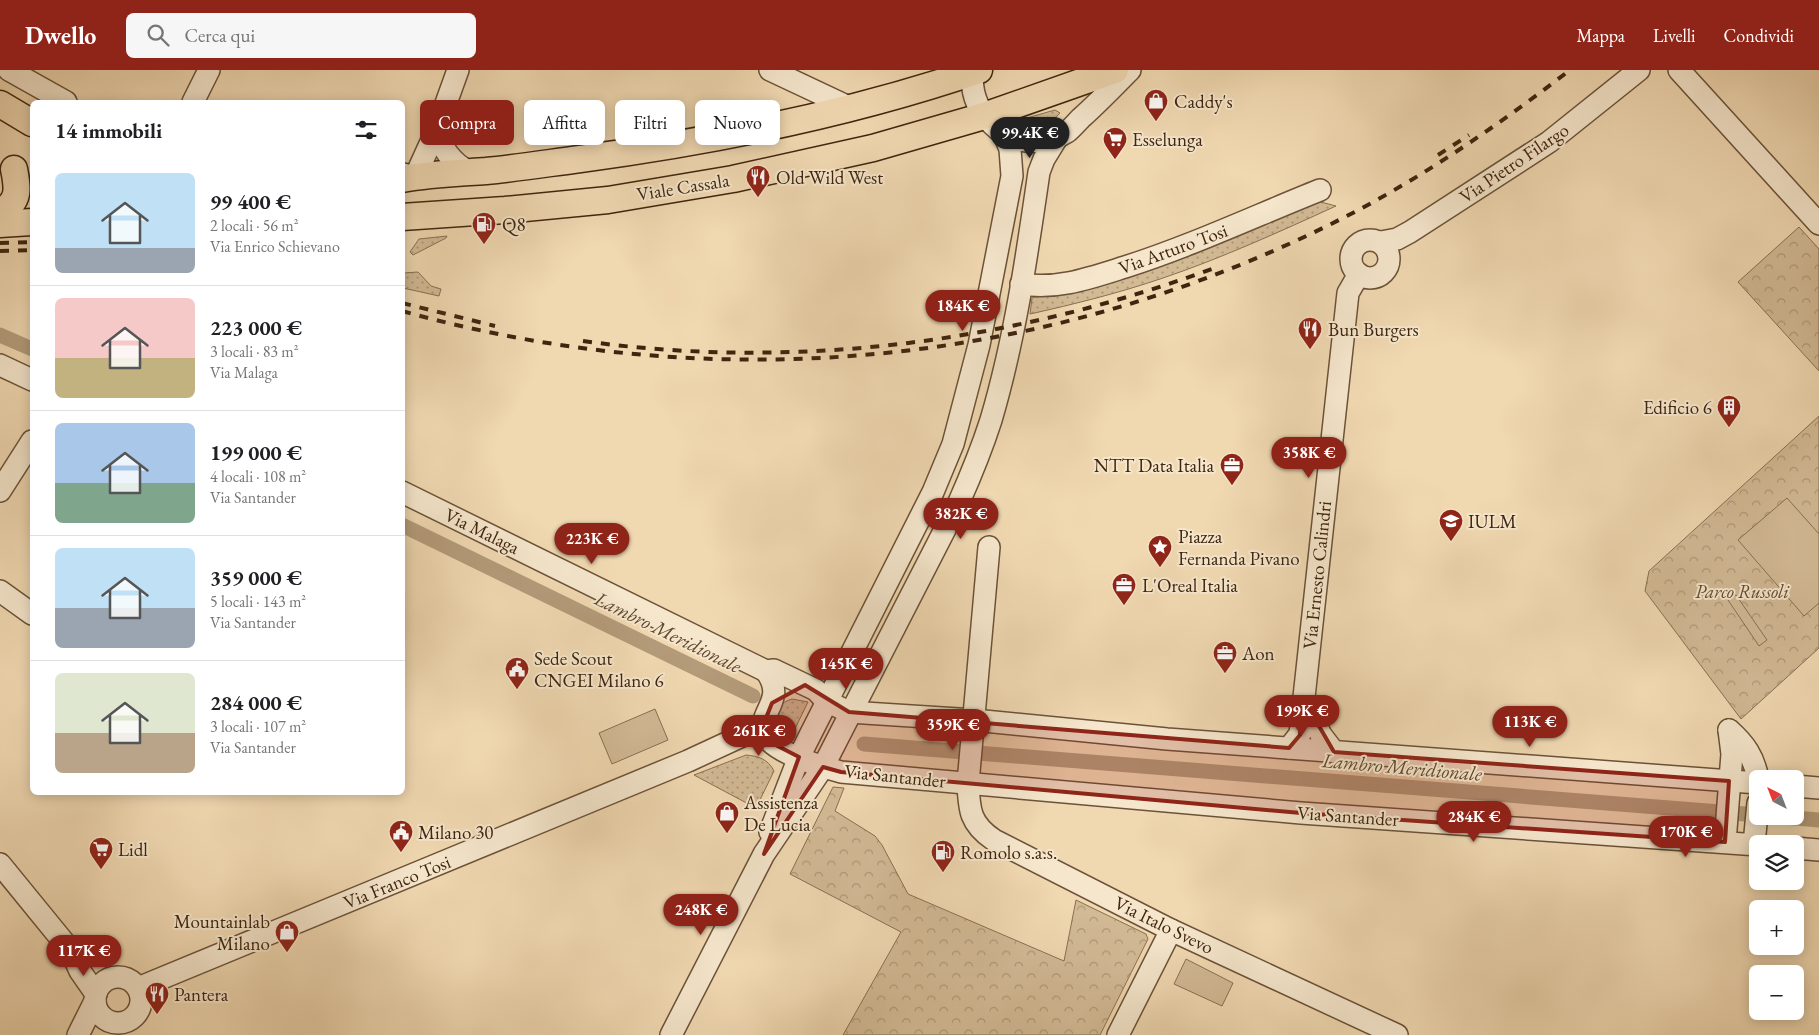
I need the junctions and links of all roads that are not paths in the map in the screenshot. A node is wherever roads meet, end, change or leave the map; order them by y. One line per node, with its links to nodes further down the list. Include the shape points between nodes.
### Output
1 (9, 70): 12 (street)
2 (209, 70): 13 (street)
3 (458, 70): 14 (street)
4 (770, 70): 11 (street)
5 (1115, 70): 10 (main road, Viale Cassala)
6 (1130, 70): 18 (street)
7 (1640, 70): 35 (street, Via Pietro Filargo, via 1549,142 1410,232 1381,242 1389,254 1386,270 1375,278)
8 (1679, 70): 34 (street)
9 (975, 71): 16 (main road); 17 (street, via 974,94)
10 (1090, 75): 17 (main road, Viale Cassala); 18 (street)
11 (801, 85): 16 (street); 19 (street, via 805,98)
12 (62, 100)
13 (194, 100)
14 (447, 100)
15 (0, 104): 20 (main road)
16 (853, 108): 19 (main road)
17 (984, 116): 21 (street); 31 (main road, Viale Cassala, via 873,148 733,179 608,200)
18 (1081, 119): 22 (street)
19 (802, 121): 26 (main road, via 683,144)
20 (30, 122)
21 (1004, 134): 22 (street, via 1035,142); 48 (street, via 1010,150 1012,176 979,345 953,444 934,492)
22 (1058, 136): 36 (street, via 1039,172)
23 (427, 145): 27 (street)
24 (442, 145): 26 (street, via 458,166)
25 (16, 169): 30 (main road, via 18,190 8,208)
26 (468, 172): 27 (main road)
27 (407, 176): 29 (main road, Viale Cassala)
28 (1320, 190): 36 (street, Via Arturo Tosi, via 1154,258 1054,286)
29 (405, 198)
30 (0, 213)
31 (405, 220)
32 (30, 222): 33 (main road)
33 (0, 224)
34 (1819, 224)
35 (1359, 274): 47 (street, Via Ernesto Calindri, via 1348,293)
36 (1021, 284): 50 (street, via 1003,376 976,463 940,540)
37 (0, 365): 38 (street)
38 (30, 379)
39 (30, 444): 40 (street)
40 (0, 491)
41 (405, 493): 45 (street, Via Malaga)
42 (989, 547): 52 (street, Via Santander)
43 (0, 591): 44 (street)
44 (30, 613)
45 (766, 671): 46 (street, Via Malaga, via 774,670); 49 (street, via 772,680)
46 (805, 685): 48 (street, Via Malaga, via 816,690); 49 (street)
47 (1304, 700): 53 (street, Via Ernesto Calindri, via 1300,735); 54 (street, via 1321,735)
48 (826, 701): 50 (street, Via Malaga); 55 (street)
49 (772, 703): 51 (street)
50 (849, 712): 52 (street); 56 (street)
51 (764, 723): 55 (street, Via Santander, via 768,741); 72 (street, Via Franco Tosi, via 680,764)
52 (973, 726): 53 (street); 58 (street, Via Santander)
53 (1289, 748): 54 (street)
54 (1334, 752): 60 (street)
55 (799, 757): 56 (street, Via Santander); 67 (street)
56 (823, 767): 58 (street, Via Santander, via 842,772); 67 (street)
57 (1756, 770): 60 (street, via 1743,742 1729,730 1732,754)
58 (968, 778): 63 (street, Via Santander, via 1301,813); 69 (street, Via Italo Svevo, via 971,816 982,832)
59 (1749, 784): 60 (street)
60 (1729, 786): 63 (street)
61 (1804, 787): 62 (street)
62 (1819, 788)
63 (1725, 838): 64 (street, Via Santander)
64 (1749, 840)
65 (1804, 849): 66 (street)
66 (1819, 850)
67 (764, 854): 77 (street)
68 (0, 864): 70 (street)
69 (1171, 930): 78 (street); 79 (street, Via Italo Svevo)
70 (70, 951): 71 (street); 73 (street)
71 (110, 978): 72 (street, via 126,979); 73 (street, via 102,984)
72 (138, 988): 74 (street, via 140,1005)
73 (98, 1005): 74 (street, via 115,1023); 75 (street); 76 (street)
74 (132, 1028)
75 (78, 1035)
76 (83, 1035)
77 (671, 1035)
78 (1118, 1035)
79 (1397, 1035)

